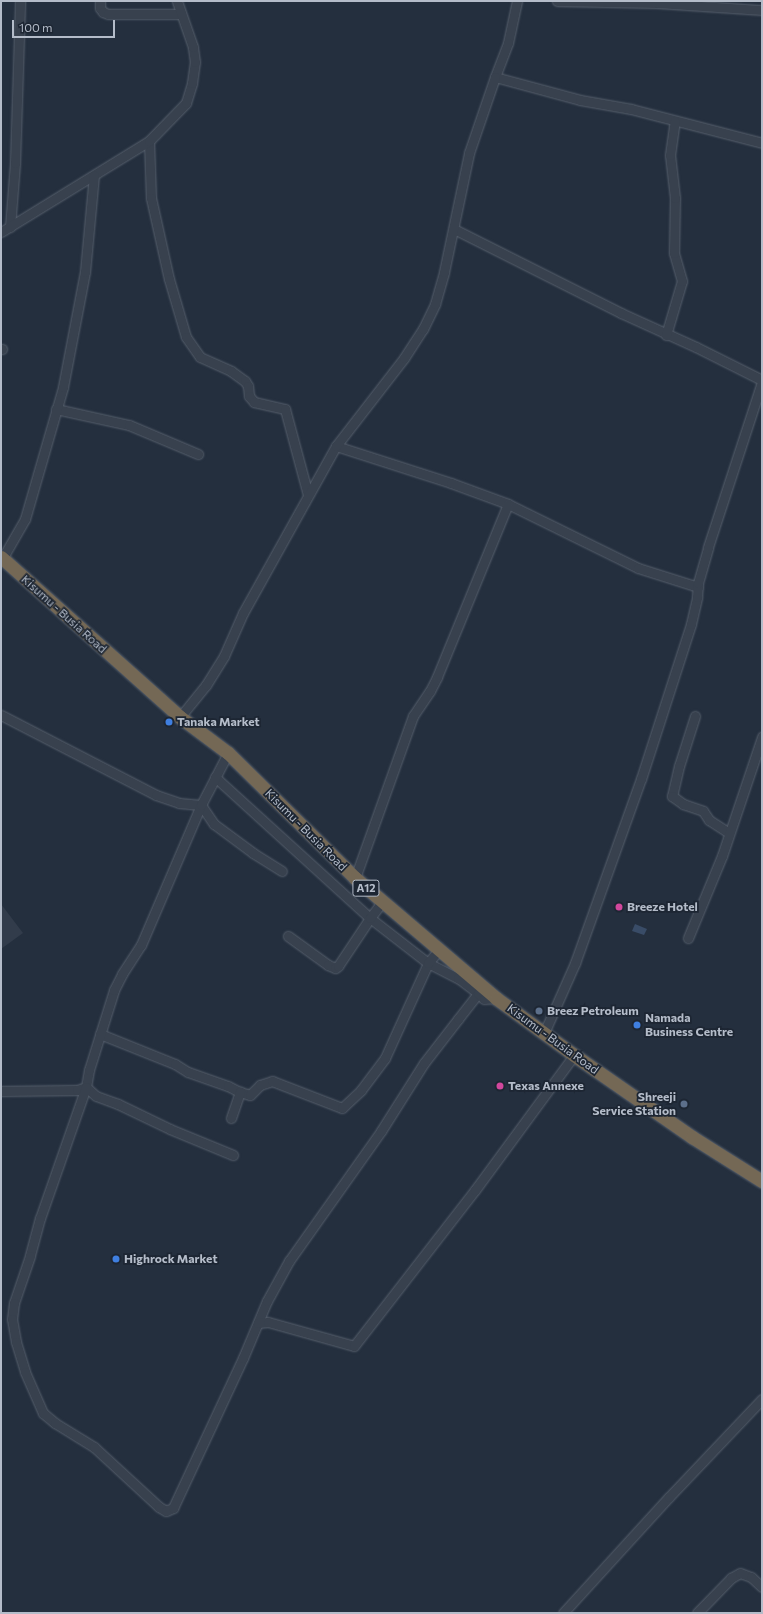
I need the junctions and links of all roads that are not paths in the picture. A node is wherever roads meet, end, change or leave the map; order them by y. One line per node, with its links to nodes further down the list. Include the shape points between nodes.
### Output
1 (20, 1): 14 (street, via 16,148)
2 (100, 1): 8 (street, via 100,8 108,14)
3 (177, 1): 8 (street)
4 (517, 1): 9 (street, via 508,43)
5 (557, 1): 6 (street)
6 (658, 2): 7 (street)
7 (762, 10)
8 (181, 14): 11 (street, via 193,47 195,62 192,83 186,103)
9 (495, 77): 10 (street, via 580,100 631,109); 15 (street, via 469,153)
10 (675, 121): 12 (street); 17 (street, via 670,155 675,198 674,253 682,282)
11 (149, 141): 13 (street); 22 (street, via 151,198 169,279 186,337 200,357 231,371 244,381 254,402 285,409)
12 (762, 143)
13 (94, 175): 14 (street); 19 (street, via 85,272 63,387)
14 (10, 227): 16 (street)
15 (454, 229): 17 (street); 20 (street, via 435,304 423,329 404,358)
16 (1, 232)
17 (666, 335): 18 (street, via 696,347)
18 (762, 381): 25 (street, via 708,547)
19 (56, 409): 21 (street, via 129,425); 24 (street, via 27,514)
20 (336, 446): 22 (street); 23 (street, via 452,483)
21 (198, 454)
22 (308, 494): 28 (street, via 243,613 224,656 206,685)
23 (508, 504): 25 (street, via 638,568); 35 (street, via 436,677 413,716)
24 (2, 558): 28 (highway, Kisumu - Busia Road / A12)
25 (698, 587): 44 (street, via 691,624 630,810 575,963)
26 (1, 715): 32 (street, via 156,795 179,803)
27 (695, 716): 33 (street, via 672,796 683,804 703,811 709,820)
28 (180, 717): 30 (highway, Kisumu - Busia Road / A12)
29 (762, 737): 33 (street)
30 (228, 752): 31 (street); 35 (highway, Kisumu - Busia Road / A12)
31 (215, 777): 32 (street); 37 (street)
32 (201, 805): 34 (street, via 214,824); 45 (street, via 141,945 114,990)
33 (729, 833): 39 (street)
34 (282, 871)
35 (355, 878): 36 (highway, Kisumu - Busia Road / A12)
36 (382, 902): 37 (street); 40 (highway, Kisumu - Busia Road / A12)
37 (370, 918): 38 (street, via 335,968); 41 (street)
38 (288, 936)
39 (688, 938)
40 (439, 950): 41 (street); 43 (highway, Kisumu - Busia Road / A12)
41 (428, 963): 42 (street, via 458,978); 49 (street, via 385,1058 361,1090 342,1108 272,1081 260,1085 250,1095)
42 (478, 993): 43 (street, via 484,999); 53 (street, via 424,1063 381,1131 299,1245 278,1280)
43 (496, 998): 44 (highway, Kisumu - Busia Road / A12)
44 (544, 1033): 46 (highway, Kisumu - Busia Road / A12)
45 (100, 1034): 47 (street); 49 (street)
46 (574, 1055): 52 (highway, Kisumu - Busia Road / A12, via 692,1137); 53 (street, via 476,1190 354,1346 268,1322)
47 (86, 1087): 48 (street, via 77,1090); 51 (street, via 96,1096); 53 (street, via 40,1218 12,1311 22,1364 43,1413 94,1447 159,1507 169,1510 173,1508)
48 (1, 1091)
49 (240, 1092): 50 (street)
50 (231, 1118)
51 (233, 1155)
52 (762, 1181)
53 (258, 1323)
54 (762, 1399): 56 (street, via 647,1519)
55 (762, 1587): 57 (street, via 751,1577 740,1573 731,1578)
56 (563, 1613)
57 (698, 1613)

